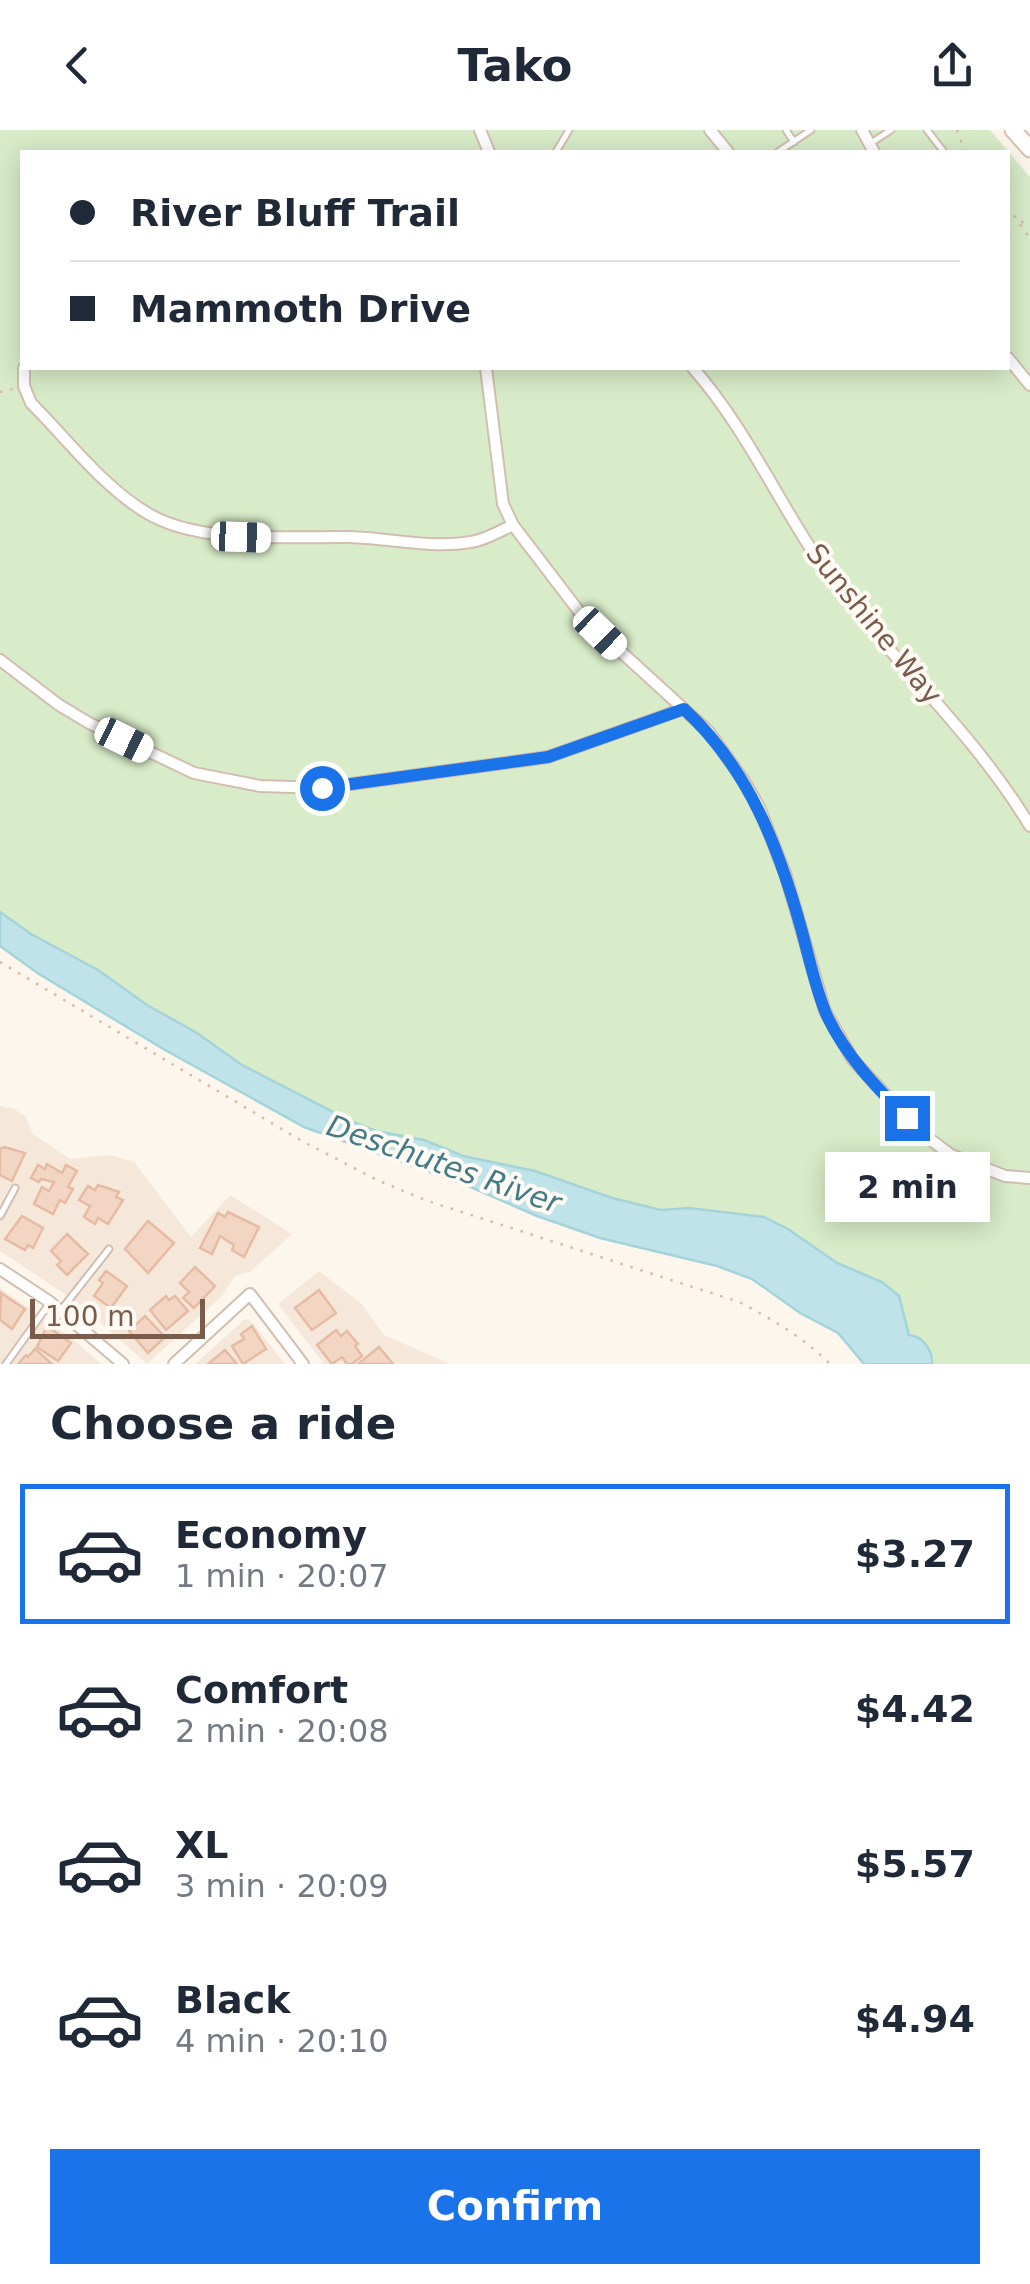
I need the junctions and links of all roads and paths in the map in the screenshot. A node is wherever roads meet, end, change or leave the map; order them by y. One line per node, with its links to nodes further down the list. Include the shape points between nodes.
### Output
1 (710, 130): 11 (street)
2 (786, 130): 8 (lane)
3 (811, 130): 8 (lane)
4 (862, 130): 9 (street)
5 (891, 130): 9 (lane)
6 (927, 130): 13 (lane)
7 (1013, 130): 10 (main road)
8 (794, 142): 12 (lane)
9 (873, 148)
10 (1030, 148)
11 (726, 150)
12 (781, 150)
13 (942, 150)
14 (1010, 210): 15 (path)
15 (1019, 222): 16 (path); 17 (path)
16 (1030, 222)
17 (1030, 238)
18 (1010, 360): 22 (street)
19 (24, 370): 23 (street)
20 (486, 370): 25 (street, via 503,504)
21 (695, 370): 28 (street, Sunshine Way, via 758,458 812,552 969,739)
22 (1030, 385)
23 (24, 386): 24 (path); 25 (street, via 31,403 110,483 163,522 241,537 412,544 473,542)
24 (0, 392)
25 (513, 525): 27 (street, via 584,618)
26 (0, 660): 27 (street, via 89,723 194,773 260,786 322,788 548,757)
27 (684, 709): 30 (street, via 709,732 759,807 786,873 825,1012 853,1060 951,1155 1005,1176)
28 (1030, 826)
29 (0, 962): 41 (path, via 377,1180 739,1302)
30 (1030, 1178)
31 (15, 1188): 32 (lane)
32 (0, 1216)
33 (110, 1249): 36 (lane)
34 (0, 1270): 35 (street)
35 (50, 1302): 36 (street); 37 (lane)
36 (62, 1310): 38 (street)
37 (6, 1364)
38 (123, 1364)
39 (174, 1364): 40 (street, via 250,1294)
40 (303, 1364)
41 (830, 1364)

